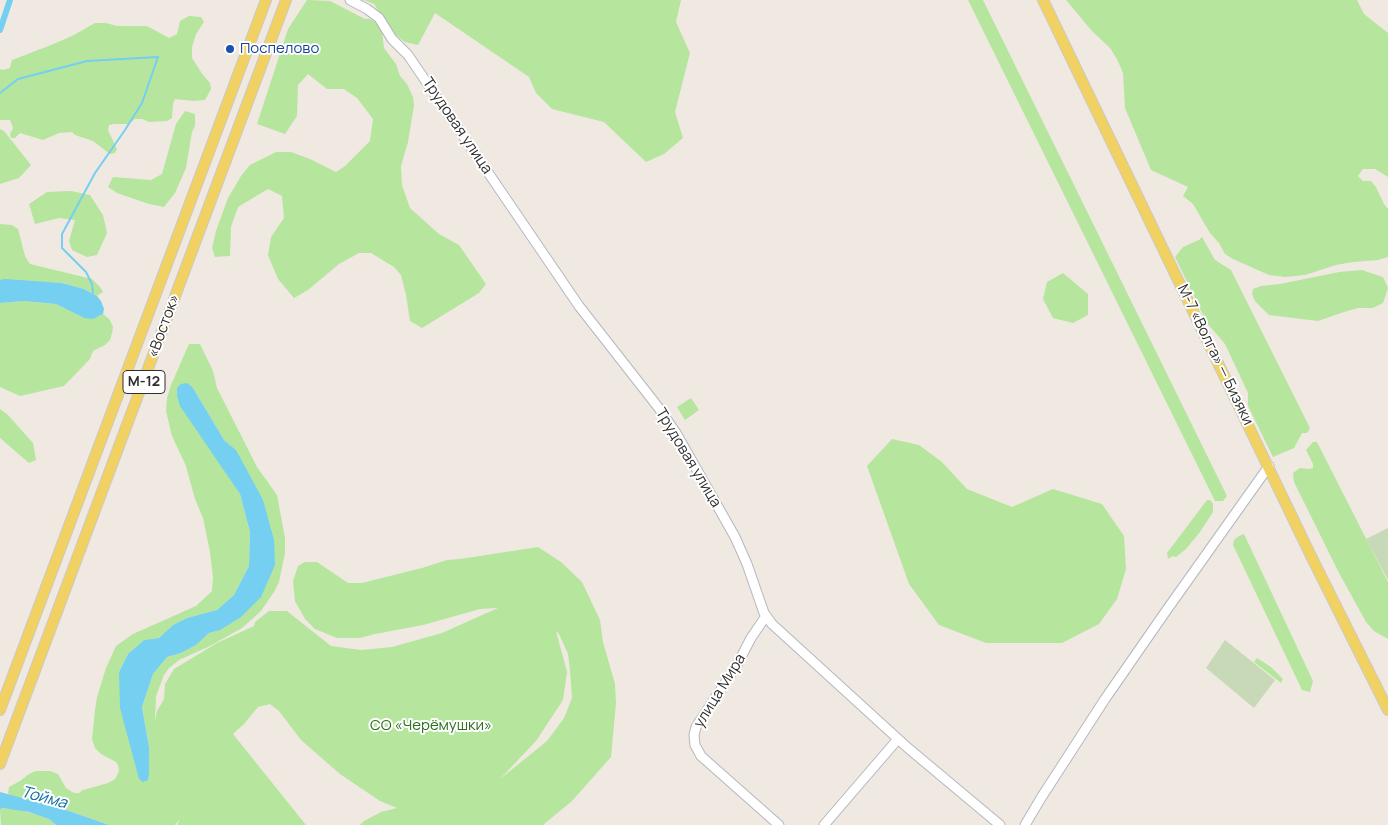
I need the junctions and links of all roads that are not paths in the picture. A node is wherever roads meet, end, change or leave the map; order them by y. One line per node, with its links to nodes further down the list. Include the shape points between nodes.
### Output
1 (266, 0): 7 (main road, «Восток» / М-12)
2 (286, 0): 10 (main road, «Восток» / М-12)
3 (350, 0): 6 (street, Трудовая улица, via 379,18 392,39 408,55 579,306 676,433 735,538)
4 (1043, 0): 5 (main road, М-7 «Волга» — Бизяки)
5 (1269, 466): 8 (main road, М-7 «Волга» — Бизяки); 14 (street, via 1105,699)
6 (766, 616): 9 (street, Трудовая улица); 11 (street, улица Мира, via 694,735 695,745 704,758)
7 (0, 710)
8 (1388, 710)
9 (898, 739): 12 (street); 13 (street, Трудовая улица)
10 (0, 763)
11 (779, 825)
12 (824, 825)
13 (1000, 825)
14 (1025, 825)

